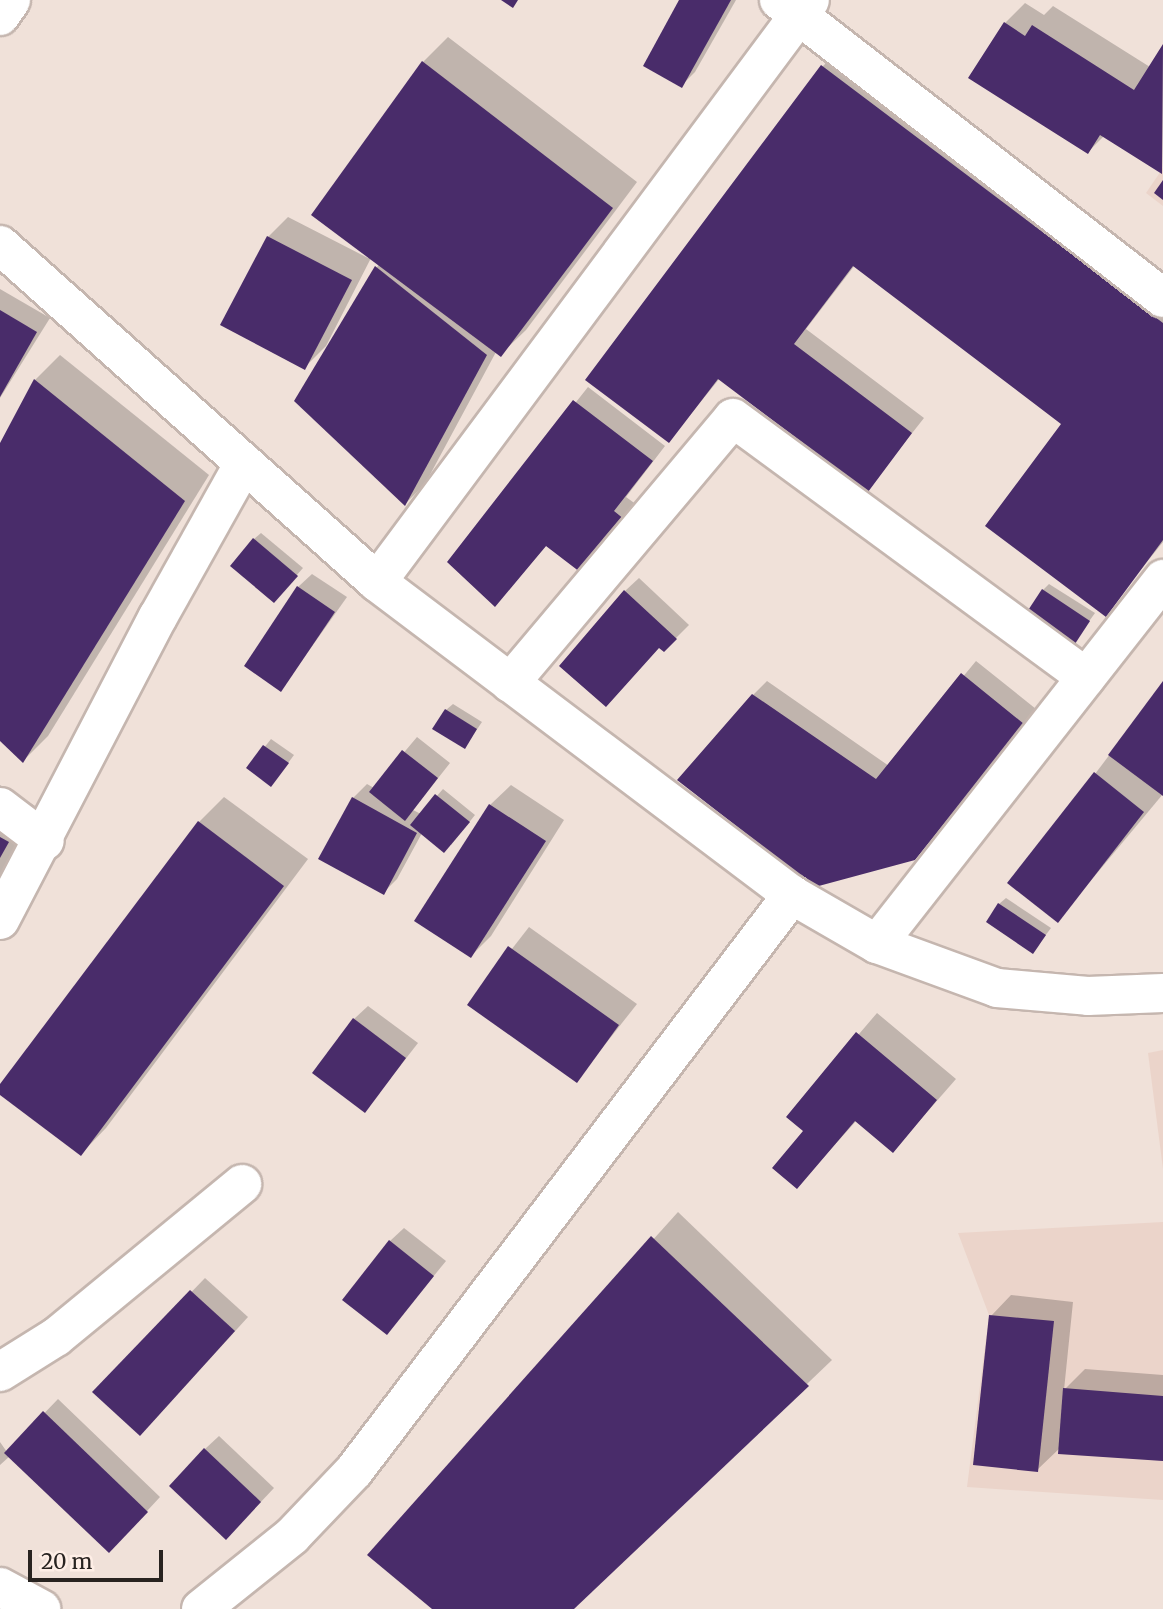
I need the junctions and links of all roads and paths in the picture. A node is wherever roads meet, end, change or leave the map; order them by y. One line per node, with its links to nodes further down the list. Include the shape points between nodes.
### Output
1 (11, 0): 3 (street)
2 (796, 5): 5 (street); 8 (street)
3 (0, 16)
4 (0, 245): 6 (street)
5 (1163, 298)
6 (244, 463): 8 (street); 12 (street, via 158,617)
7 (1163, 579): 9 (street)
8 (377, 582): 10 (street)
9 (1086, 677): 10 (street, via 733,418); 15 (street)
10 (510, 683): 13 (street)
11 (0, 807): 12 (street)
12 (45, 841): 14 (street)
13 (792, 895): 15 (street); 21 (street, via 354,1471 292,1536)
14 (0, 920)
15 (877, 944): 16 (street, via 998,988 1088,996)
16 (1163, 993)
17 (242, 1184): 18 (street, via 56,1337)
18 (0, 1372)
19 (0, 1587): 20 (street)
20 (41, 1609)
21 (201, 1609)

